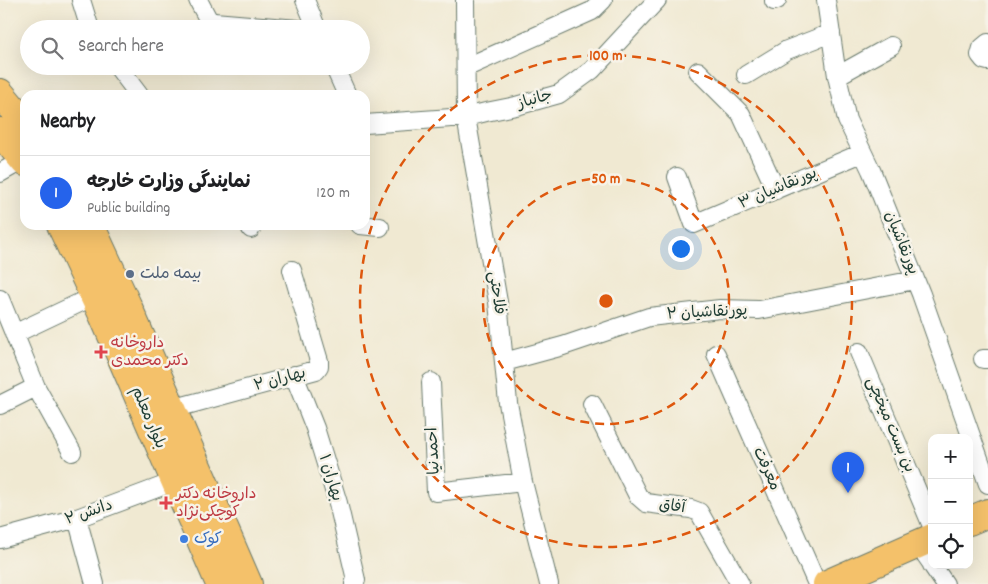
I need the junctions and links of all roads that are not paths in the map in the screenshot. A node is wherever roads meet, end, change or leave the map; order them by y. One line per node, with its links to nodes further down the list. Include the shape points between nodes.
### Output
1 (81, 0): 8 (street)
2 (198, 0): 9 (street)
3 (305, 0): 10 (street)
4 (465, 0): 15 (street, فلاحتی)
5 (603, 0): 15 (street, via 592,11)
6 (657, 0): 25 (street, جانباز, via 592,70 559,94)
7 (826, 0): 11 (street, پورنقاشیان)
8 (87, 20)
9 (210, 20)
10 (313, 20)
11 (830, 33): 19 (street, via 787,50); 20 (street, پورنقاشیان)
12 (988, 43): 14 (street, via 980,55)
13 (891, 46): 20 (street)
14 (986, 61)
15 (467, 67): 25 (street, فلاحتی)
16 (698, 71): 31 (street, via 741,114)
17 (124, 75): 21 (street)
18 (338, 75): 22 (street)
19 (746, 75)
20 (836, 76): 28 (street, پورنقاشیان, via 847,120)
21 (134, 90)
22 (345, 90)
23 (0, 93): 24 (main road)
24 (20, 117)
25 (466, 118): 26 (street, جانباز); 43 (street, فلاحتی, via 498,302)
26 (370, 124)
27 (0, 132): 29 (main road)
28 (862, 153): 31 (street, پورنقاشیان ۳); 37 (street, پورنقاشیان)
29 (18, 163)
30 (677, 177): 31 (street, پورنقاشیان ۳, via 694,224)
31 (776, 190)
32 (370, 226): 33 (street)
33 (380, 227)
34 (64, 230): 38 (main road, بلوار معلم)
35 (92, 230): 49 (main road, بلوار معلم)
36 (292, 270): 44 (street, بهاران ۲, via 320,366)
37 (915, 280): 43 (street, پورنقاشیان ۲, via 759,310 720,309 648,316 563,346); 53 (street, پورنقاشیان)
38 (94, 296): 40 (street); 51 (main road, بلوار معلم)
39 (0, 299): 40 (street)
40 (14, 334): 46 (street)
41 (859, 352): 58 (street, بن بست میخچی)
42 (716, 354): 67 (street, معرفت)
43 (504, 362): 52 (street, فلاحتی)
44 (294, 375): 49 (street, بهاران ۲); 64 (street, بهاران ۱, via 315,428 338,503 356,580)
45 (431, 382): 52 (street, احمدنیا, via 436,492)
46 (36, 386): 48 (street); 50 (street)
47 (592, 404): 66 (street, آفاق, via 638,496 646,503 691,508 699,512)
48 (0, 405)
49 (172, 409): 63 (main road, بلوار معلم)
50 (72, 452)
51 (176, 482): 55 (street, دانش ۲); 62 (main road, بلوار معلم)
52 (523, 482): 65 (street, فلاحتی)
53 (988, 484)
54 (988, 513): 56 (main road)
55 (78, 518): 57 (street, دانش ۲); 61 (street)
56 (973, 519)
57 (0, 539)
58 (928, 544)
59 (928, 547): 68 (main road)
60 (939, 569): 69 (street, بن بست میخچی)
61 (95, 584)
62 (220, 584)
63 (248, 584)
64 (354, 584)
65 (549, 584)
66 (740, 584)
67 (817, 584)
68 (827, 584)
69 (945, 584)

